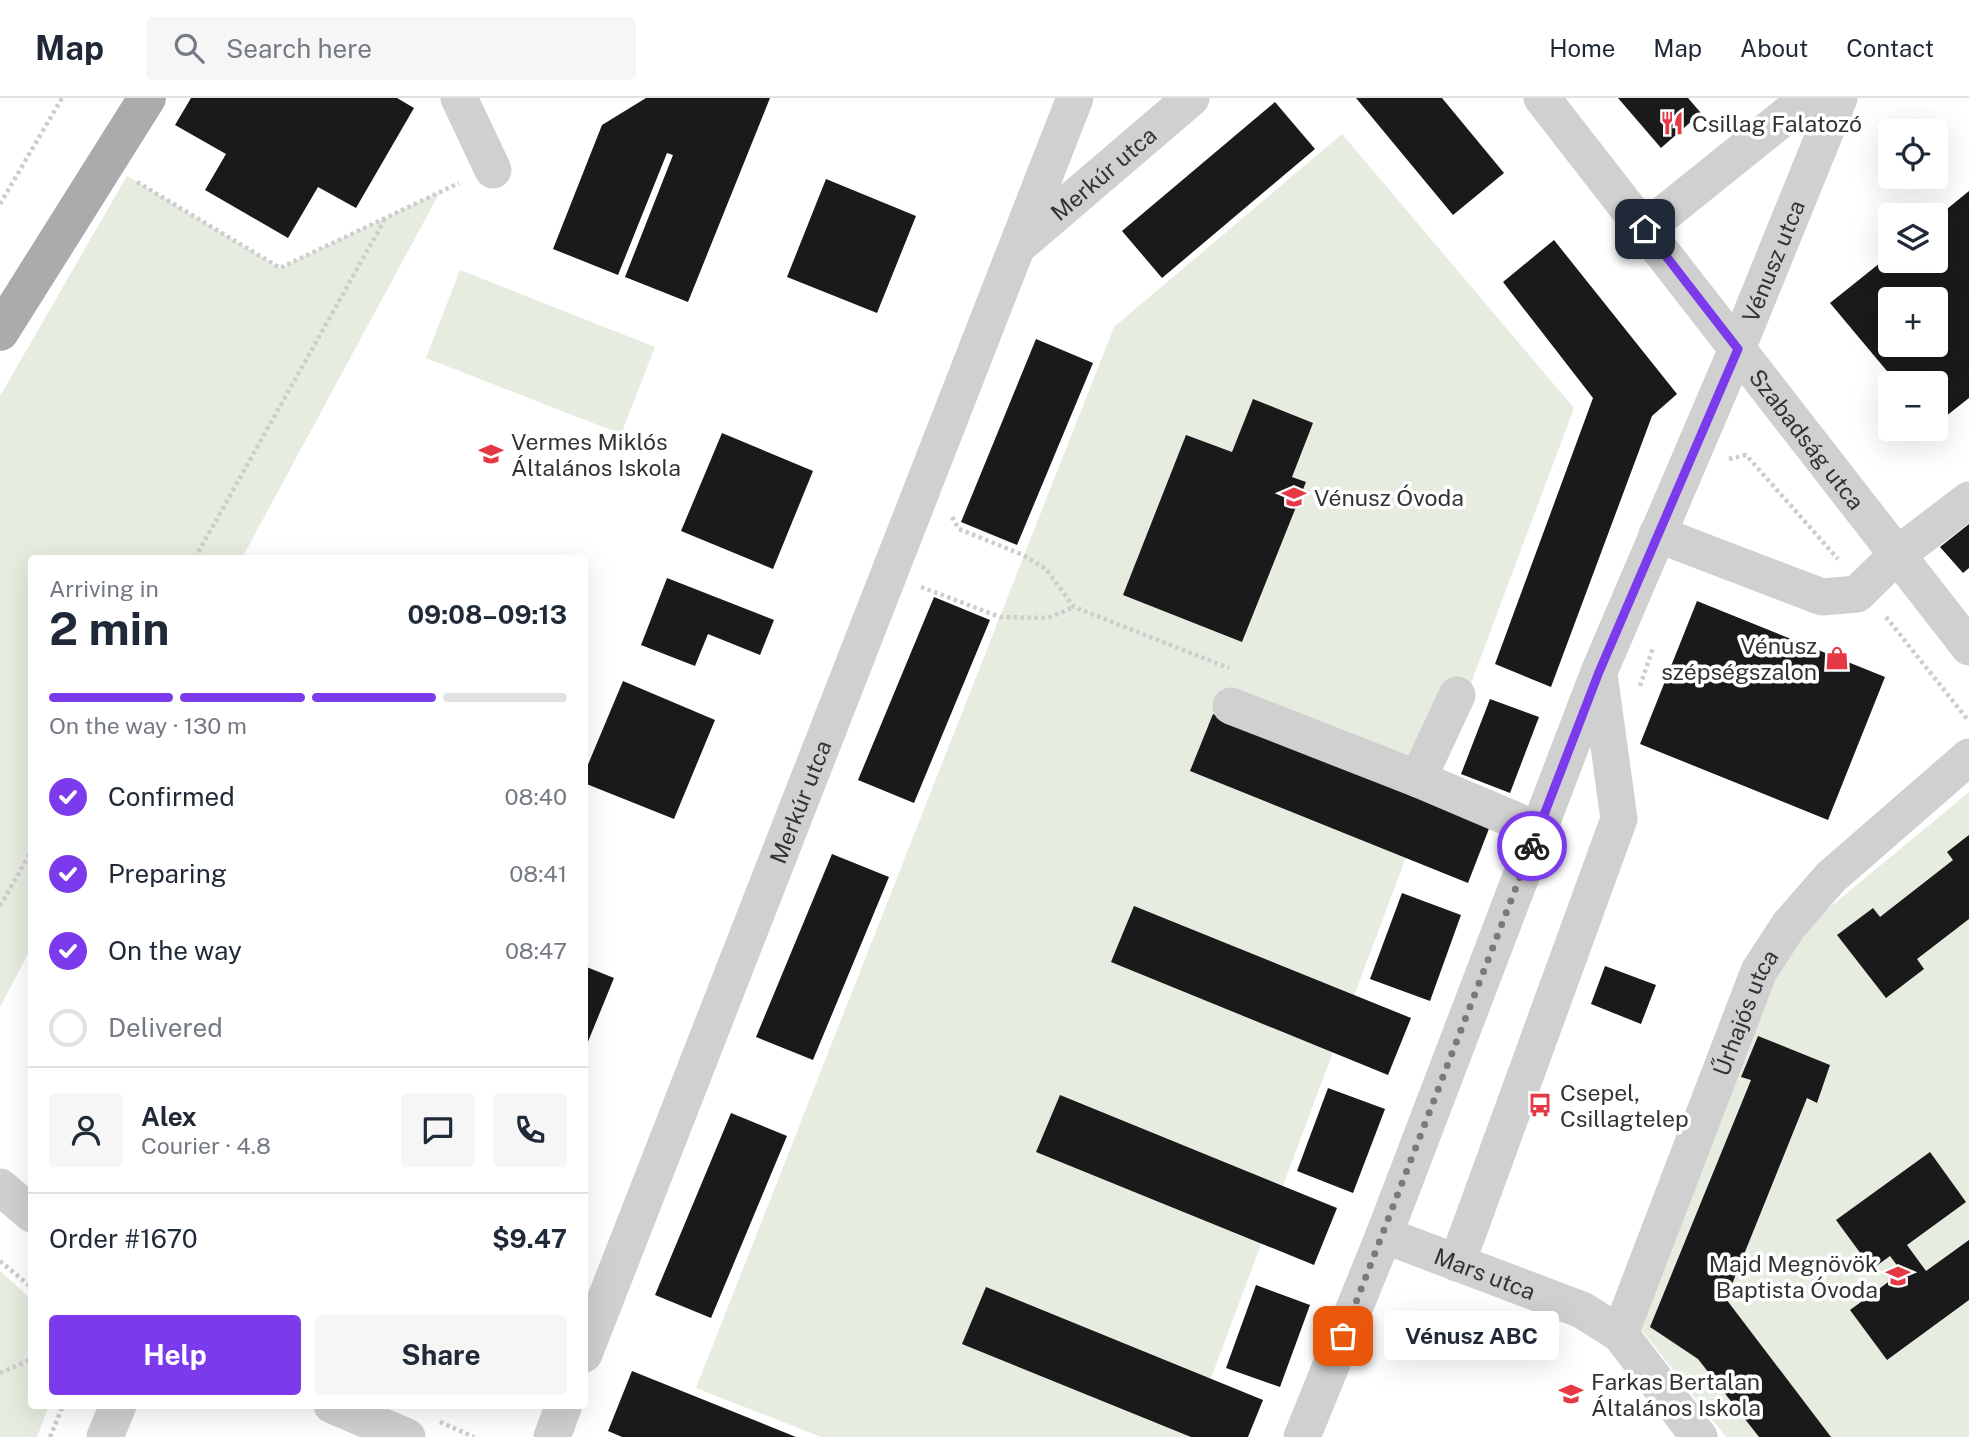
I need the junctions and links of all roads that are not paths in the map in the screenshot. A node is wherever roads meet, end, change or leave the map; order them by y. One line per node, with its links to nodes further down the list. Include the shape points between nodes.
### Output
1 (146, 98): 11 (main road)
2 (459, 98): 8 (street)
3 (1075, 98): 10 (street, Merkúr utca)
4 (1191, 98): 10 (street, Merkúr utca)
5 (1542, 98): 9 (street, Szabadság utca)
6 (1808, 98): 9 (street)
7 (1839, 98): 12 (street, Vénusz utca)
8 (493, 170)
9 (1645, 229): 12 (street, Szabadság utca)
10 (1014, 249): 28 (street, Merkúr utca)
11 (0, 332)
12 (1738, 349): 14 (street, Vénusz utca); 15 (street, Szabadság utca)
13 (1969, 500): 15 (street)
14 (1657, 534): 15 (street, via 1822,597 1857,594); 17 (street, Vénusz utca)
15 (1898, 554): 16 (street, Szabadság utca)
16 (1969, 647)
17 (1599, 672): 22 (street, Vénusz utca); 26 (street, via 1619,819)
18 (1236, 689): 21 (street)
19 (1457, 695): 21 (street)
20 (1969, 757): 27 (street, Űrhajós utca, via 1831,877 1789,925 1759,971)
21 (1418, 779): 22 (street)
22 (1538, 830): 25 (street, Vénusz utca)
23 (0, 1187): 24 (street)
24 (28, 1211)
25 (1384, 1235): 26 (street, Mars utca); 35 (street, Vénusz utca)
26 (1457, 1263): 27 (street, Mars utca, via 1582,1310)
27 (1620, 1334): 36 (street, Mars utca)
28 (588, 1344)
29 (116, 1409): 32 (street)
30 (341, 1409): 33 (street)
31 (562, 1409): 34 (street)
32 (105, 1437)
33 (407, 1437)
34 (552, 1437)
35 (1302, 1437)
36 (1699, 1437)

